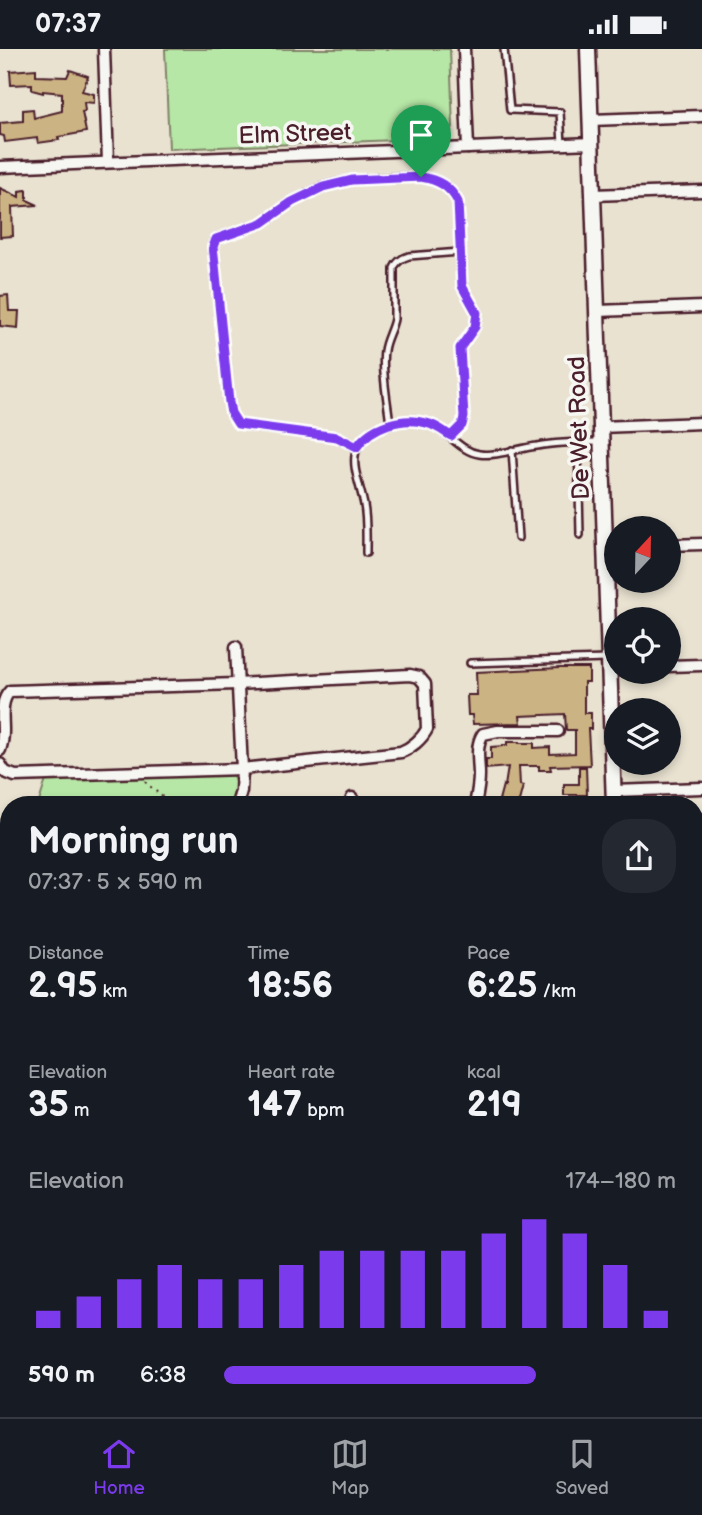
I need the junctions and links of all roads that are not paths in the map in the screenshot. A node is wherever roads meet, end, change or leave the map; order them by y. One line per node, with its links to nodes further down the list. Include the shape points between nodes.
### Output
1 (104, 49): 10 (street)
2 (464, 49): 9 (street)
3 (504, 49): 8 (lane, via 510,110 560,112)
4 (588, 49): 6 (street, De Wet Road)
5 (702, 116): 6 (street)
6 (591, 120): 7 (street, De Wet Road)
7 (592, 143): 8 (street, Elm Street); 13 (street, De Wet Road)
8 (562, 144): 9 (street, Elm Street)
9 (468, 148): 10 (street, Elm Street)
10 (107, 162): 11 (street, Elm Street)
11 (0, 167)
12 (702, 191): 13 (street)
13 (594, 195): 16 (street, De Wet Road)
14 (460, 252): 18 (lane, via 409,255 396,263 393,327 383,358); 20 (lane, via 462,286 476,311 476,323 460,348 464,420); 23 (lane, via 454,194 439,182 421,177 352,180 323,187 262,223 214,242 234,420 246,426 337,437)
15 (702, 307): 16 (street)
16 (598, 311): 19 (street, De Wet Road)
17 (702, 423): 19 (street)
18 (390, 424): 20 (lane, via 417,420); 23 (lane)
19 (601, 427): 22 (street, De Wet Road)
20 (451, 436): 24 (lane, via 478,454)
21 (578, 442): 22 (lane); 24 (lane); 26 (lane)
22 (603, 442): 25 (street, De Wet Road)
23 (357, 447): 30 (lane)
24 (512, 450): 27 (lane)
25 (609, 516)
26 (580, 535)
27 (518, 538)
28 (702, 544): 29 (street)
29 (681, 545)
30 (366, 553)
31 (236, 647): 36 (street)
32 (470, 663): 34 (lane)
33 (702, 664): 35 (street)
34 (604, 665)
35 (681, 665)
36 (237, 684): 39 (street, via 10,691 1,705); 41 (street); 41 (street, via 415,675 425,684 428,719 425,733 401,753)
37 (612, 684): 45 (street, De Wet Road)
38 (558, 730): 44 (street, via 485,733 478,744)
39 (0, 750)
40 (0, 764): 41 (street, via 15,776)
41 (242, 769): 43 (street)
42 (702, 788): 46 (street)
43 (240, 796)
44 (477, 796)
45 (614, 796)
46 (632, 796)

